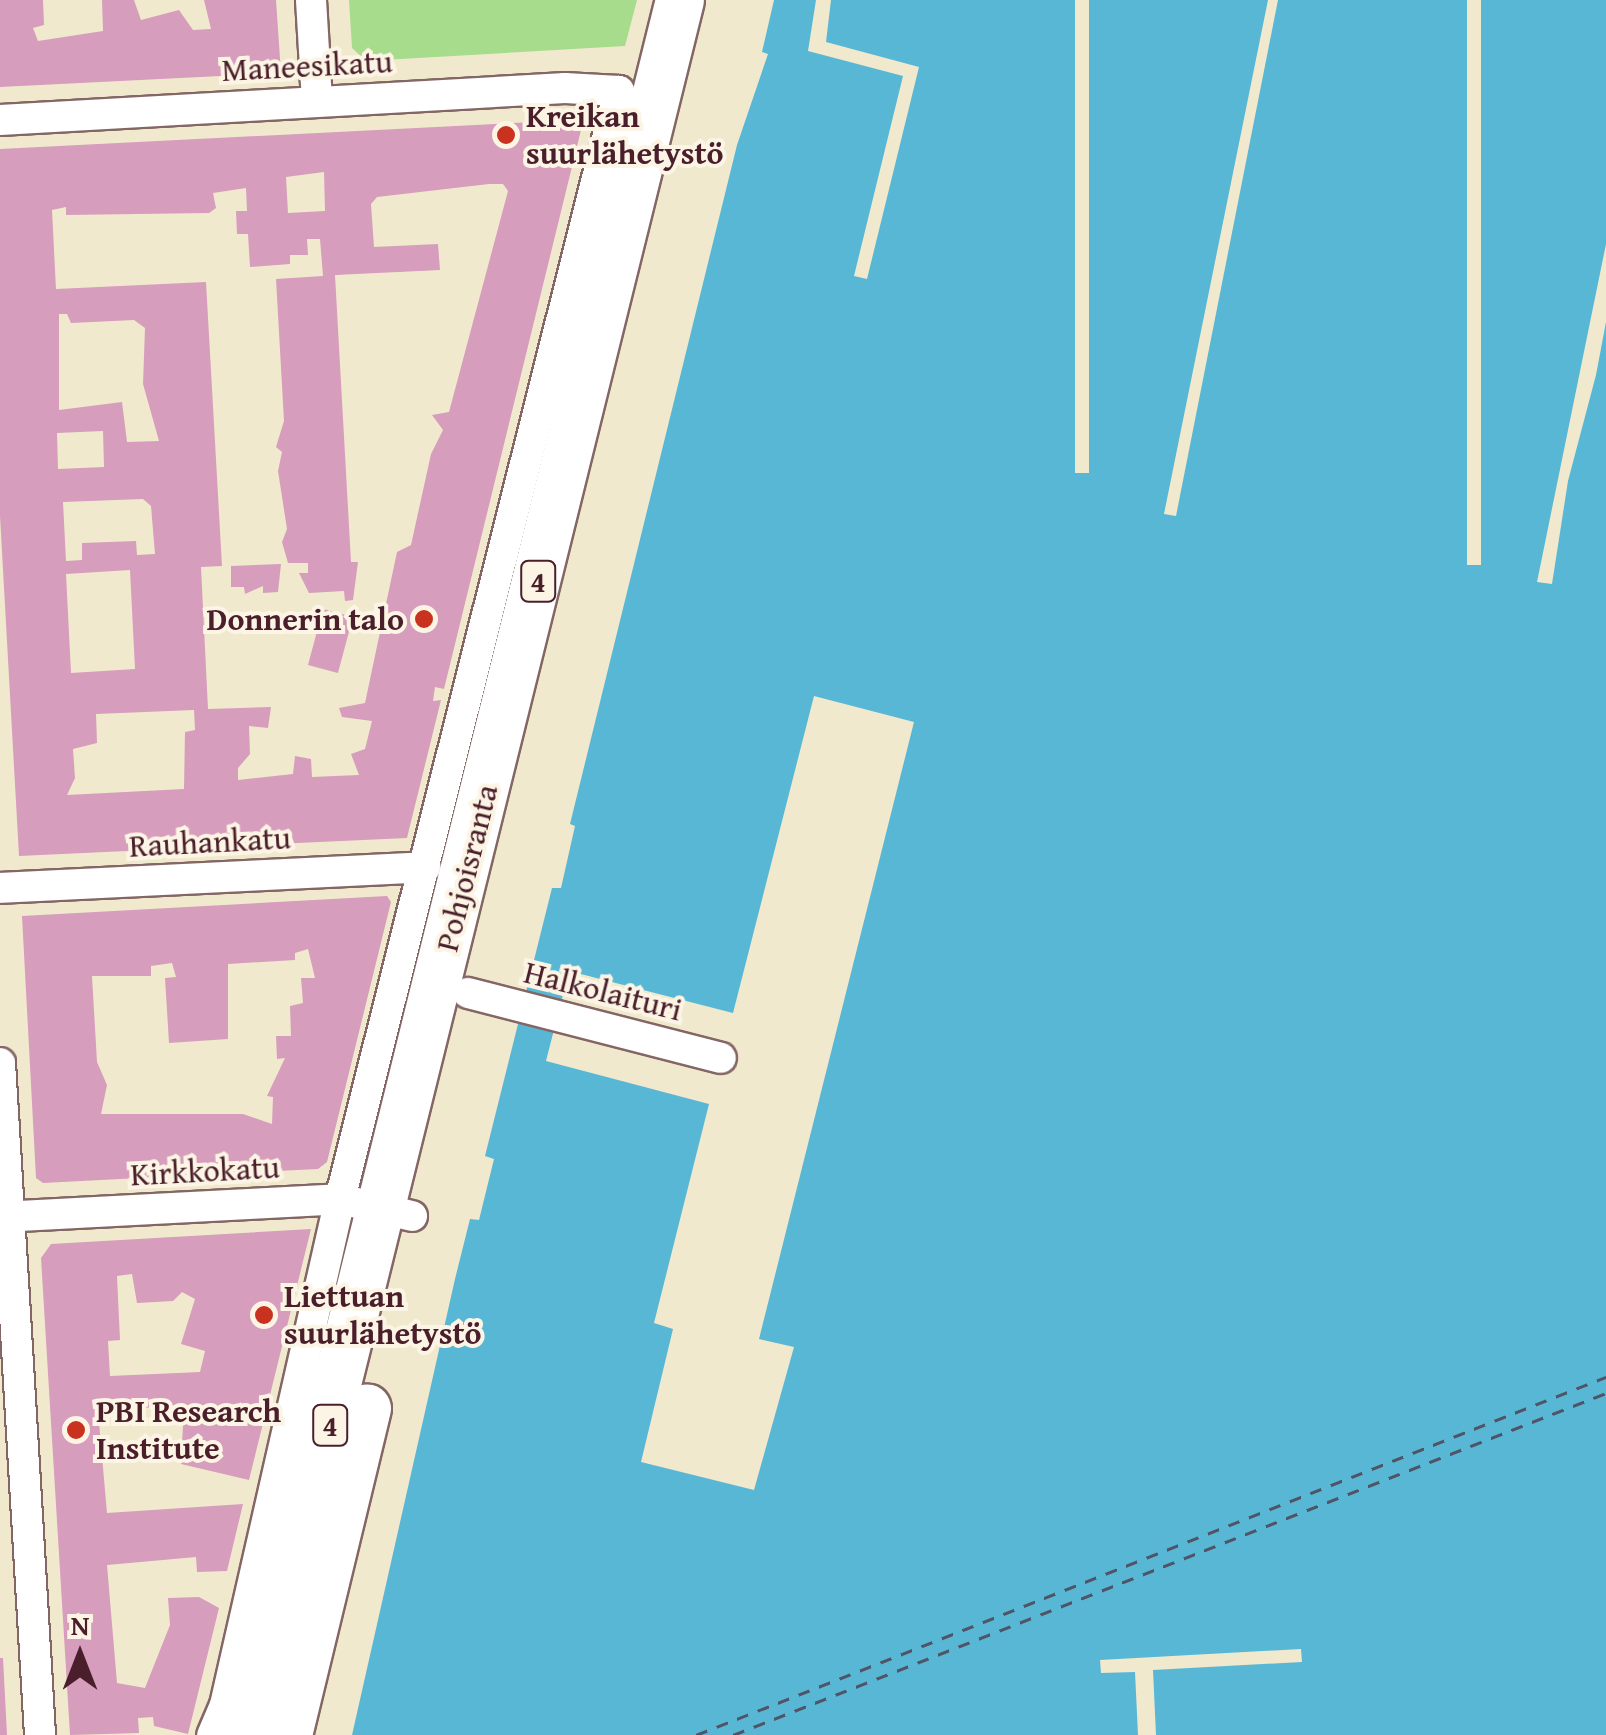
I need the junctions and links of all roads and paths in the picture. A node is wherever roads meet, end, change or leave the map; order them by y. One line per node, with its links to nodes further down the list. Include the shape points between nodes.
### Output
1 (311, 0): 5 (street)
2 (680, 0): 12 (main road, Pohjoisranta / 4)
3 (714, 0): 9 (main road, Pohjoisranta / 4)
4 (619, 91): 5 (street, Maneesikatu, via 578,87); 7 (street, Pohjoisranta)
5 (316, 100): 6 (street, Maneesikatu)
6 (0, 120)
7 (424, 867): 8 (street, Rauhankatu); 12 (street, Pohjoisranta)
8 (0, 888)
9 (468, 993): 10 (street, Halkolaituri); 12 (main road, Pohjoisranta / 4)
10 (721, 1058)
11 (0, 1064): 13 (street)
12 (378, 1208): 13 (street, Kirkkokatu); 15 (street, Pohjoisranta); 16 (main road, Pohjoisranta / 4); 17 (main road, Pohjoisranta / 4)
13 (4, 1217): 14 (street)
14 (40, 1735)
15 (212, 1735)
16 (250, 1735)
17 (288, 1735)

